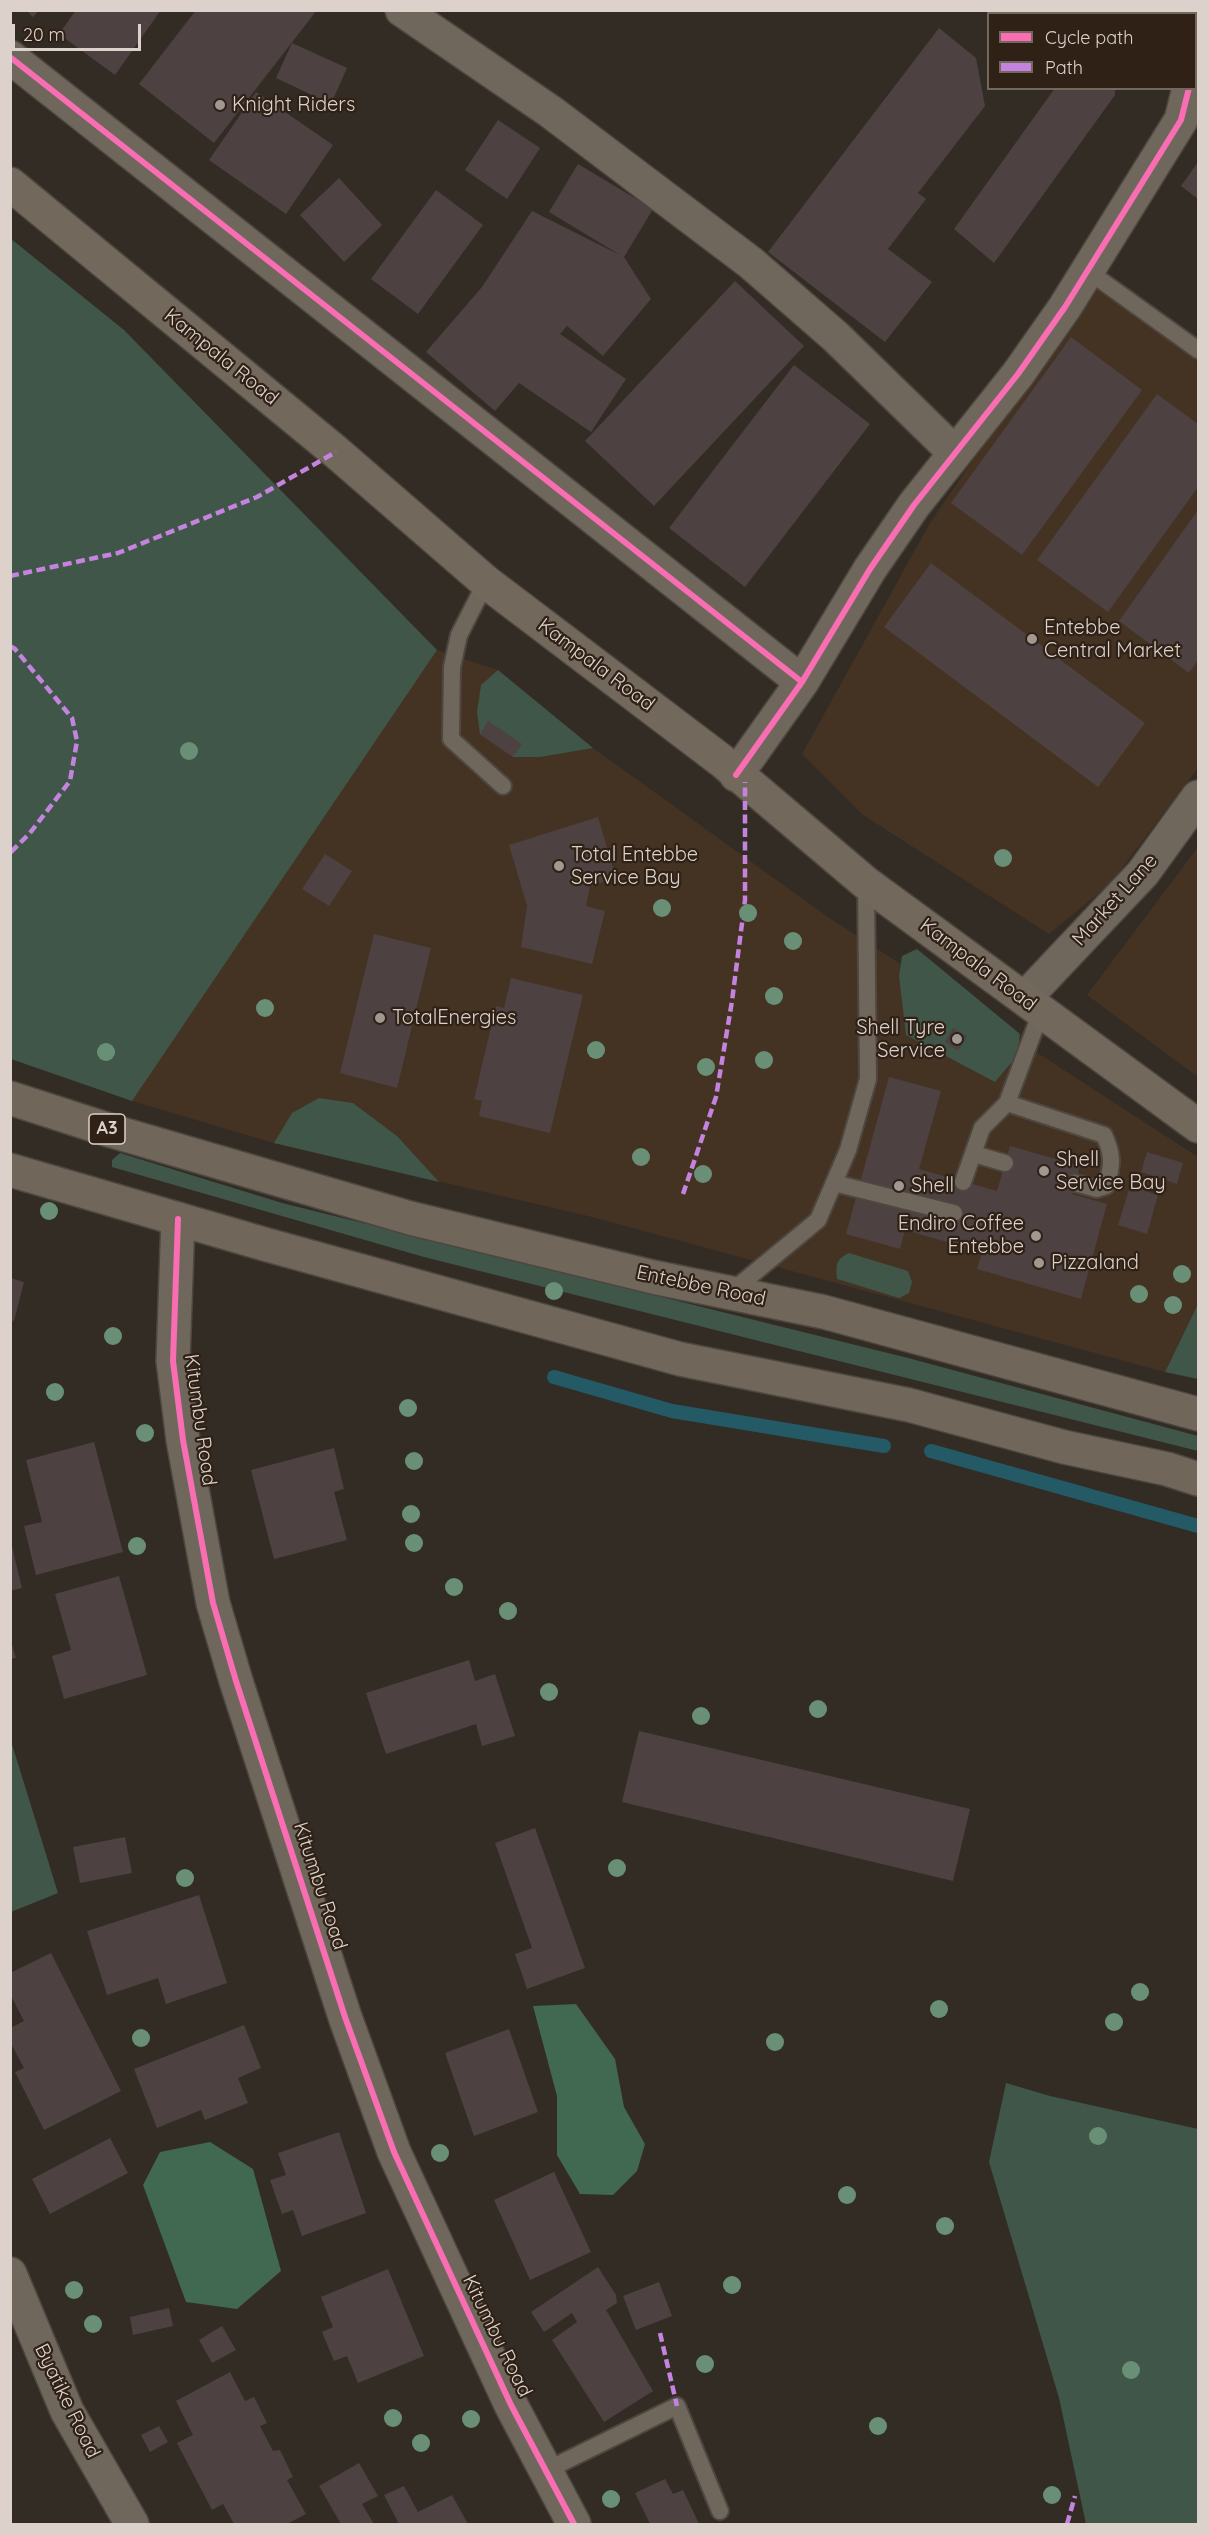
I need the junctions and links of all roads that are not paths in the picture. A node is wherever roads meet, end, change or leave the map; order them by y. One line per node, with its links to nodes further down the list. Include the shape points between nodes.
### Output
1 (402, 10): 7 (street, via 551,112 751,263 836,337)
2 (10, 57): 9 (street)
3 (1188, 90): 5 (street, via 1181,120)
4 (10, 184): 8 (main road, Kampala Road, via 336,452)
5 (1088, 271): 6 (lane); 7 (street, via 1018,374)
6 (1198, 350)
7 (955, 453): 9 (street, via 870,569)
8 (486, 582): 10 (main road, Kampala Road); 11 (lane, via 459,635 452,667 451,739)
9 (802, 682): 10 (street)
10 (736, 775): 13 (main road, Kampala Road)
11 (503, 786)
12 (1198, 797): 14 (street, Market Lane, via 1143,873)
13 (866, 883): 14 (main road, Kampala Road); 22 (lane, via 868,1079 848,1150)
14 (1033, 1005): 16 (lane); 17 (main road, Kampala Road)
15 (10, 1098): 26 (highway, Entebbe Road / A3, via 410,1218)
16 (1007, 1103): 18 (lane, via 982,1128); 23 (lane, via 1104,1135 1112,1151 1106,1186 1097,1189)
17 (1198, 1126)
18 (974, 1154): 19 (lane); 21 (lane)
19 (1005, 1163)
20 (10, 1170): 25 (highway)
21 (963, 1182)
22 (834, 1183): 24 (lane); 26 (lane, via 818,1220)
23 (1075, 1183)
24 (954, 1213)
25 (178, 1219): 28 (highway, via 680,1359 909,1405); 30 (street, Kitumbu Road, via 173,1361 183,1440 213,1603 296,1868 393,2152)
26 (731, 1292): 27 (highway, Entebbe Road, via 824,1312)
27 (1198, 1414)
28 (1198, 1479)
29 (10, 2274): 32 (street, Byatike Road, via 67,2411)
30 (545, 2471): 31 (lane, via 677,2406); 33 (street, Kitumbu Road)
31 (720, 2511)
32 (132, 2524)
33 (574, 2524)

